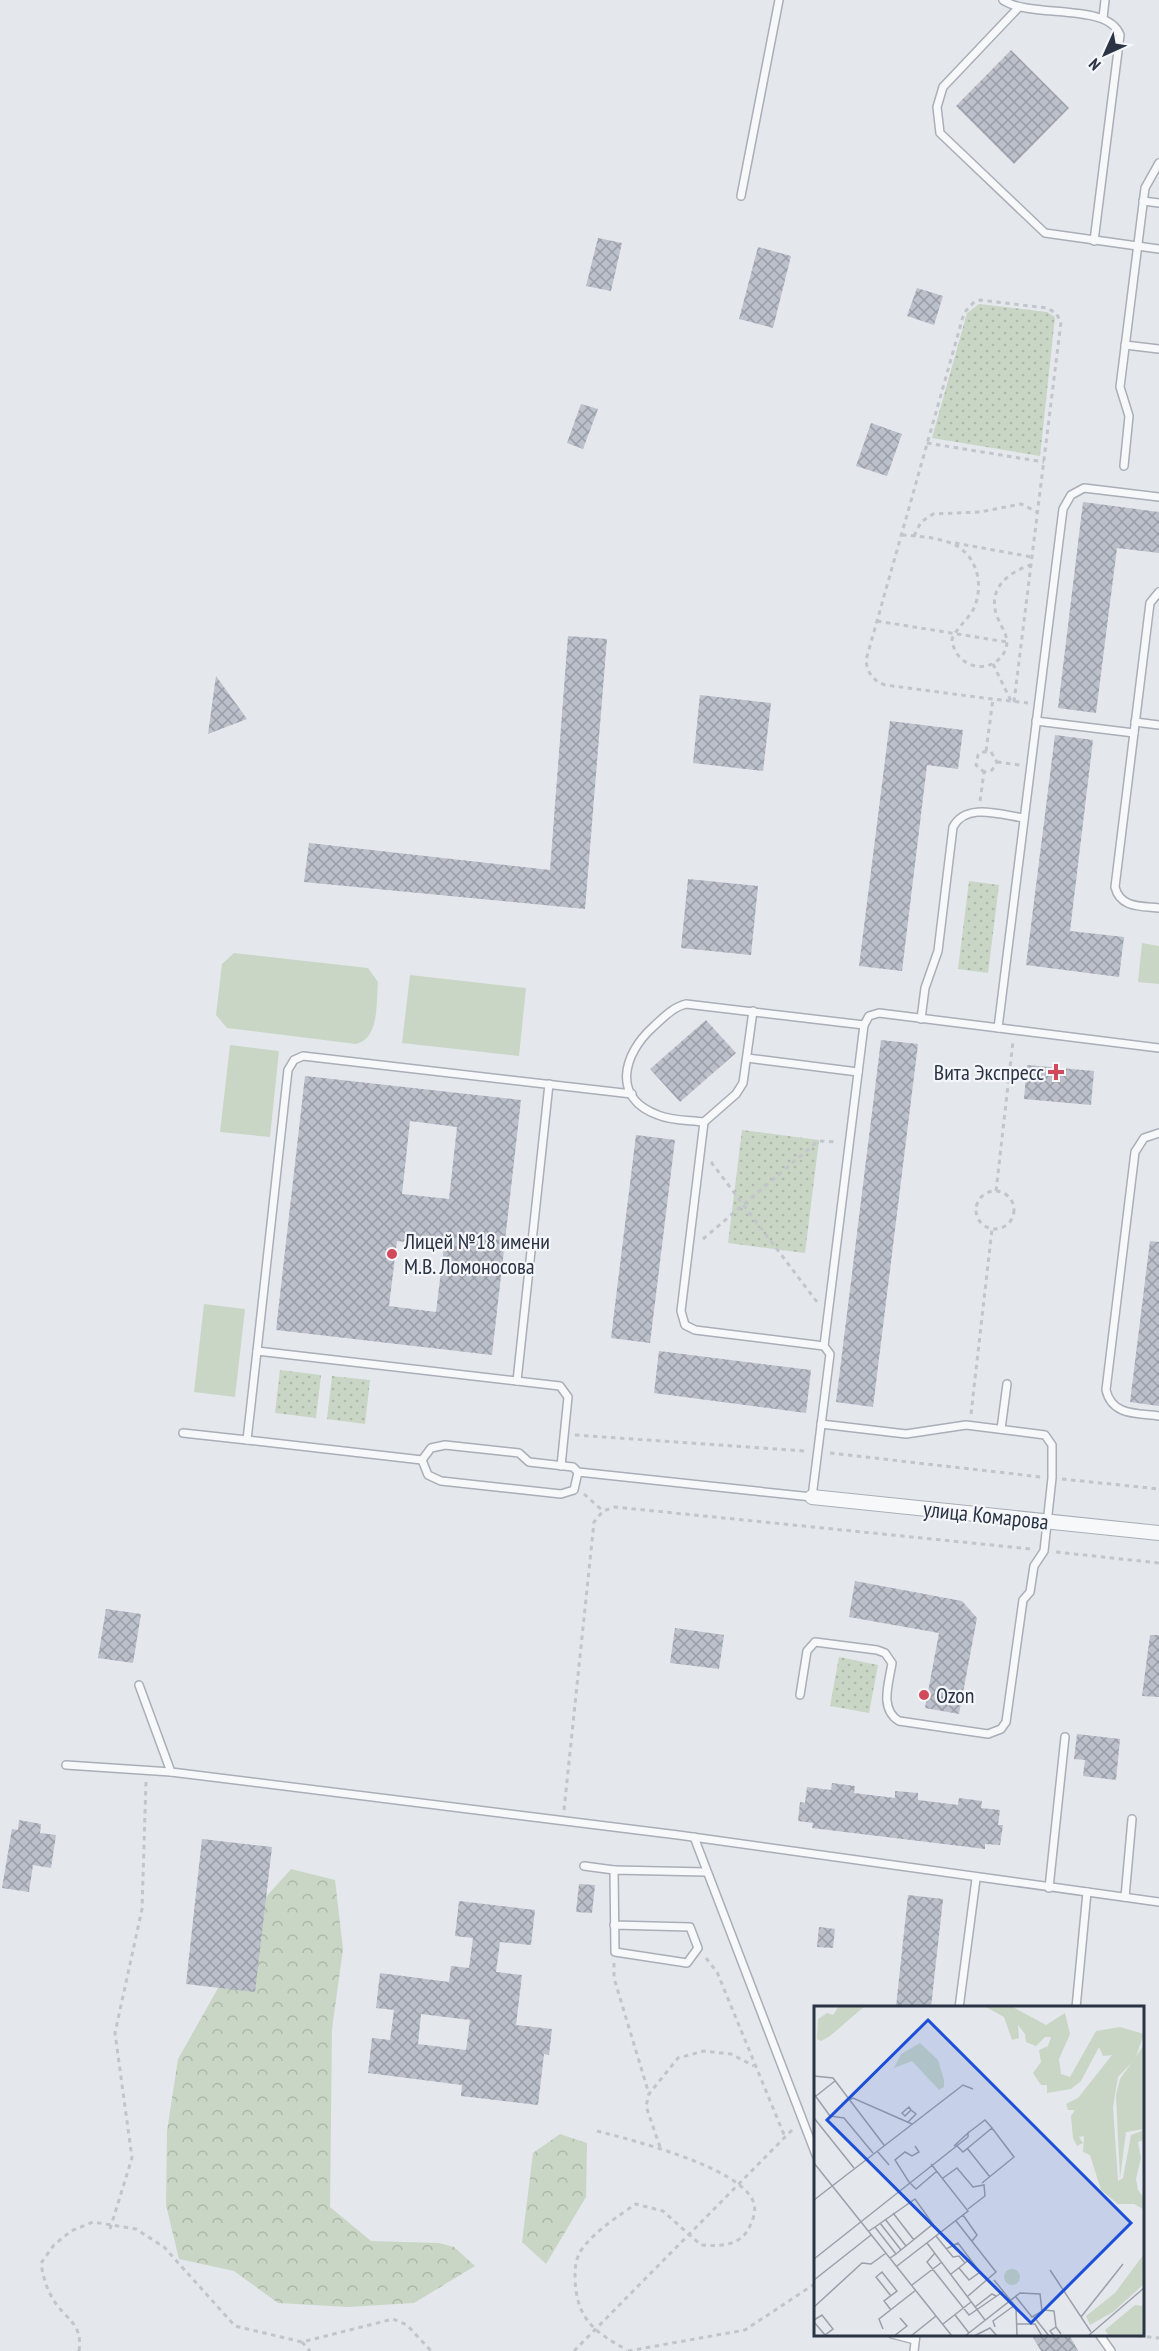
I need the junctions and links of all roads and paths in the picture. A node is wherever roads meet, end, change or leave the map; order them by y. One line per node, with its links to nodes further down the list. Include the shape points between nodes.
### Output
1 (779, 0): 7 (lane)
2 (1003, 0): 4 (lane)
3 (1106, 0): 5 (lane)
4 (1019, 7): 5 (lane); 10 (lane, via 943,87 937,106 940,133 1038,229 1052,236)
5 (1103, 18): 10 (lane, via 1120,35)
6 (1159, 163): 8 (lane, via 1147,180)
7 (741, 196)
8 (1143, 201): 9 (lane); 11 (lane)
9 (1159, 202)
10 (1094, 241): 11 (lane)
11 (1137, 246): 12 (lane); 13 (lane)
12 (1159, 249)
13 (1125, 345): 14 (lane); 17 (lane, via 1120,392 1129,420)
14 (1159, 349)
15 (927, 443): 16 (path); 16 (path, via 968,307 980,300 1047,308 1061,321); 20 (path)
16 (1044, 462): 19 (path)
17 (1124, 466)
18 (1159, 497): 32 (lane, via 1084,488 1064,504)
19 (1038, 512): 21 (path, via 1021,504 980,512 933,514 921,522); 23 (path)
20 (902, 535): 21 (path); 26 (path)
21 (914, 536): 22 (path)
22 (950, 542): 23 (path); 27 (path, via 970,558 979,581 973,610)
23 (1032, 557): 24 (path)
24 (1031, 565): 28 (path, via 1010,573 997,590 995,609); 31 (path)
25 (1159, 592): 34 (lane, via 1150,603)
26 (878, 621): 27 (path); 30 (path, via 866,660 871,676 880,683)
27 (954, 634): 28 (path); 29 (path, via 953,644 961,659 976,667)
28 (1007, 642): 29 (path)
29 (993, 664): 31 (path)
30 (993, 699): 31 (path); 37 (path)
31 (1012, 701): 32 (path)
32 (1038, 705): 33 (lane)
33 (1036, 721): 36 (lane); 39 (lane)
34 (1135, 722): 35 (lane); 36 (lane)
35 (1159, 726)
36 (1134, 733): 43 (lane, via 1115,886 1126,903)
37 (986, 751): 38 (path, via 994,754); 40 (path, via 976,760)
38 (997, 762): 39 (path); 40 (path, via 993,770)
39 (1031, 766): 42 (lane)
40 (984, 772): 41 (path)
41 (979, 812): 42 (lane); 45 (lane, via 961,816 953,827 938,951 926,983)
42 (1024, 818): 47 (lane)
43 (1159, 908)
44 (753, 1011): 46 (lane); 50 (lane); 53 (lane, via 691,1003 677,1006 633,1050 625,1077)
45 (921, 1019): 46 (lane, via 875,1014); 47 (lane)
46 (864, 1025): 51 (lane)
47 (998, 1028): 48 (lane)
48 (1014, 1030): 49 (lane); 58 (path)
49 (1159, 1048)
50 (747, 1058): 51 (lane); 54 (lane, via 739,1090)
51 (858, 1072): 56 (lane)
52 (549, 1084): 53 (lane); 64 (lane, via 303,1056 294,1060 288,1070); 65 (lane)
53 (632, 1094): 54 (lane, via 657,1115)
54 (704, 1122): 57 (lane)
55 (1159, 1133): 67 (lane, via 1144,1138 1136,1152 1106,1390 1108,1400 1117,1409)
56 (849, 1144): 59 (path, via 818,1141); 62 (lane)
57 (701, 1149): 59 (path); 61 (lane)
58 (996, 1191): 60 (path, via 986,1192 975,1208 977,1218); 60 (path, via 1011,1199 1013,1217 1000,1228)
59 (743, 1205): 61 (path); 62 (path)
60 (992, 1229): 69 (path)
61 (688, 1252): 63 (lane, via 681,1311 682,1321 690,1328)
62 (827, 1316): 63 (lane)
63 (824, 1346): 68 (lane, via 830,1354)
64 (257, 1351): 65 (lane); 73 (lane)
65 (516, 1381): 72 (lane, via 564,1389 568,1397)
66 (1006, 1384): 70 (lane)
67 (1159, 1416)
68 (821, 1424): 69 (lane, via 906,1434); 74 (lane)
69 (970, 1425): 70 (lane)
70 (1001, 1429): 78 (lane, via 1048,1438 1052,1445)
71 (183, 1433): 73 (lane)
72 (564, 1434): 74 (path); 76 (lane)
73 (247, 1440): 75 (lane)
74 (818, 1452): 78 (path); 81 (lane)
75 (422, 1460): 76 (lane, via 431,1448 445,1445 519,1453 529,1462); 79 (lane, via 428,1475 441,1481 561,1494)
76 (561, 1466): 77 (lane)
77 (578, 1472): 79 (lane); 81 (lane)
78 (1052, 1478): 80 (path); 83 (lane)
79 (576, 1486): 82 (path)
80 (1159, 1489)
81 (812, 1497): 83 (street, улица Комарова)
82 (603, 1511): 85 (path, via 615,1507); 94 (path, via 594,1522)
83 (1049, 1522): 84 (street, улица Комарова); 85 (lane)
84 (1159, 1533)
85 (1044, 1551): 86 (path); 88 (lane, via 1034,1566 1030,1592 1023,1600 1006,1722 995,1732 894,1717 886,1704 892,1664 885,1653 877,1650 815,1642 807,1651)
86 (1159, 1563)
87 (139, 1685): 92 (lane)
88 (800, 1695)
89 (1065, 1737): 100 (lane)
90 (66, 1765): 91 (lane)
91 (146, 1770): 92 (lane); 117 (path, via 142,1909 115,2033 132,2158)
92 (171, 1772): 94 (lane)
93 (1132, 1819): 102 (lane)
94 (563, 1820): 95 (lane)
95 (694, 1838): 98 (lane); 99 (lane)
96 (584, 1866): 97 (lane)
97 (614, 1870): 98 (lane); 104 (lane)
98 (706, 1872): 111 (lane)
99 (976, 1879): 100 (lane); 107 (lane)
100 (1049, 1888): 101 (lane)
101 (1086, 1892): 102 (lane); 108 (lane)
102 (1125, 1897): 103 (lane)
103 (1159, 1902)
104 (614, 1925): 105 (lane, via 690,1927); 106 (lane)
105 (698, 1948): 106 (lane, via 687,1963); 109 (path, via 717,1972)
106 (615, 1952): 110 (path, via 614,1978)
107 (959, 2006)
108 (1076, 2006)
109 (756, 2067): 110 (path, via 731,2054 704,2051 678,2058); 113 (path)
110 (649, 2094): 114 (path, via 646,2106)
111 (802, 2120): 113 (path); 115 (lane)
112 (597, 2131): 114 (path)
113 (785, 2137): 116 (path)
114 (660, 2147): 116 (path)
115 (814, 2150)
116 (739, 2184): 118 (path); 118 (path, via 754,2203 754,2217 745,2235 733,2244 716,2246 701,2245)
117 (110, 2229)
118 (690, 2233): 120 (path); 120 (path, via 663,2211 636,2204 583,2248 574,2265 576,2298)
119 (814, 2284): 130 (path, via 745,2330)
120 (594, 2330): 129 (path); 130 (path)
121 (1100, 2336): 132 (lane)
122 (1140, 2336): 124 (path)
123 (916, 2337): 131 (lane)
124 (1159, 2338)
125 (302, 2342): 126 (path, via 235,2326 164,2247 136,2229 93,2222 71,2231 41,2263 53,2301 71,2319 81,2338); 127 (path); 128 (path, via 393,2319 407,2325)
126 (79, 2351)
127 (310, 2351)
128 (431, 2351)
129 (574, 2351)
130 (628, 2351)
131 (914, 2351)
132 (1111, 2351)

